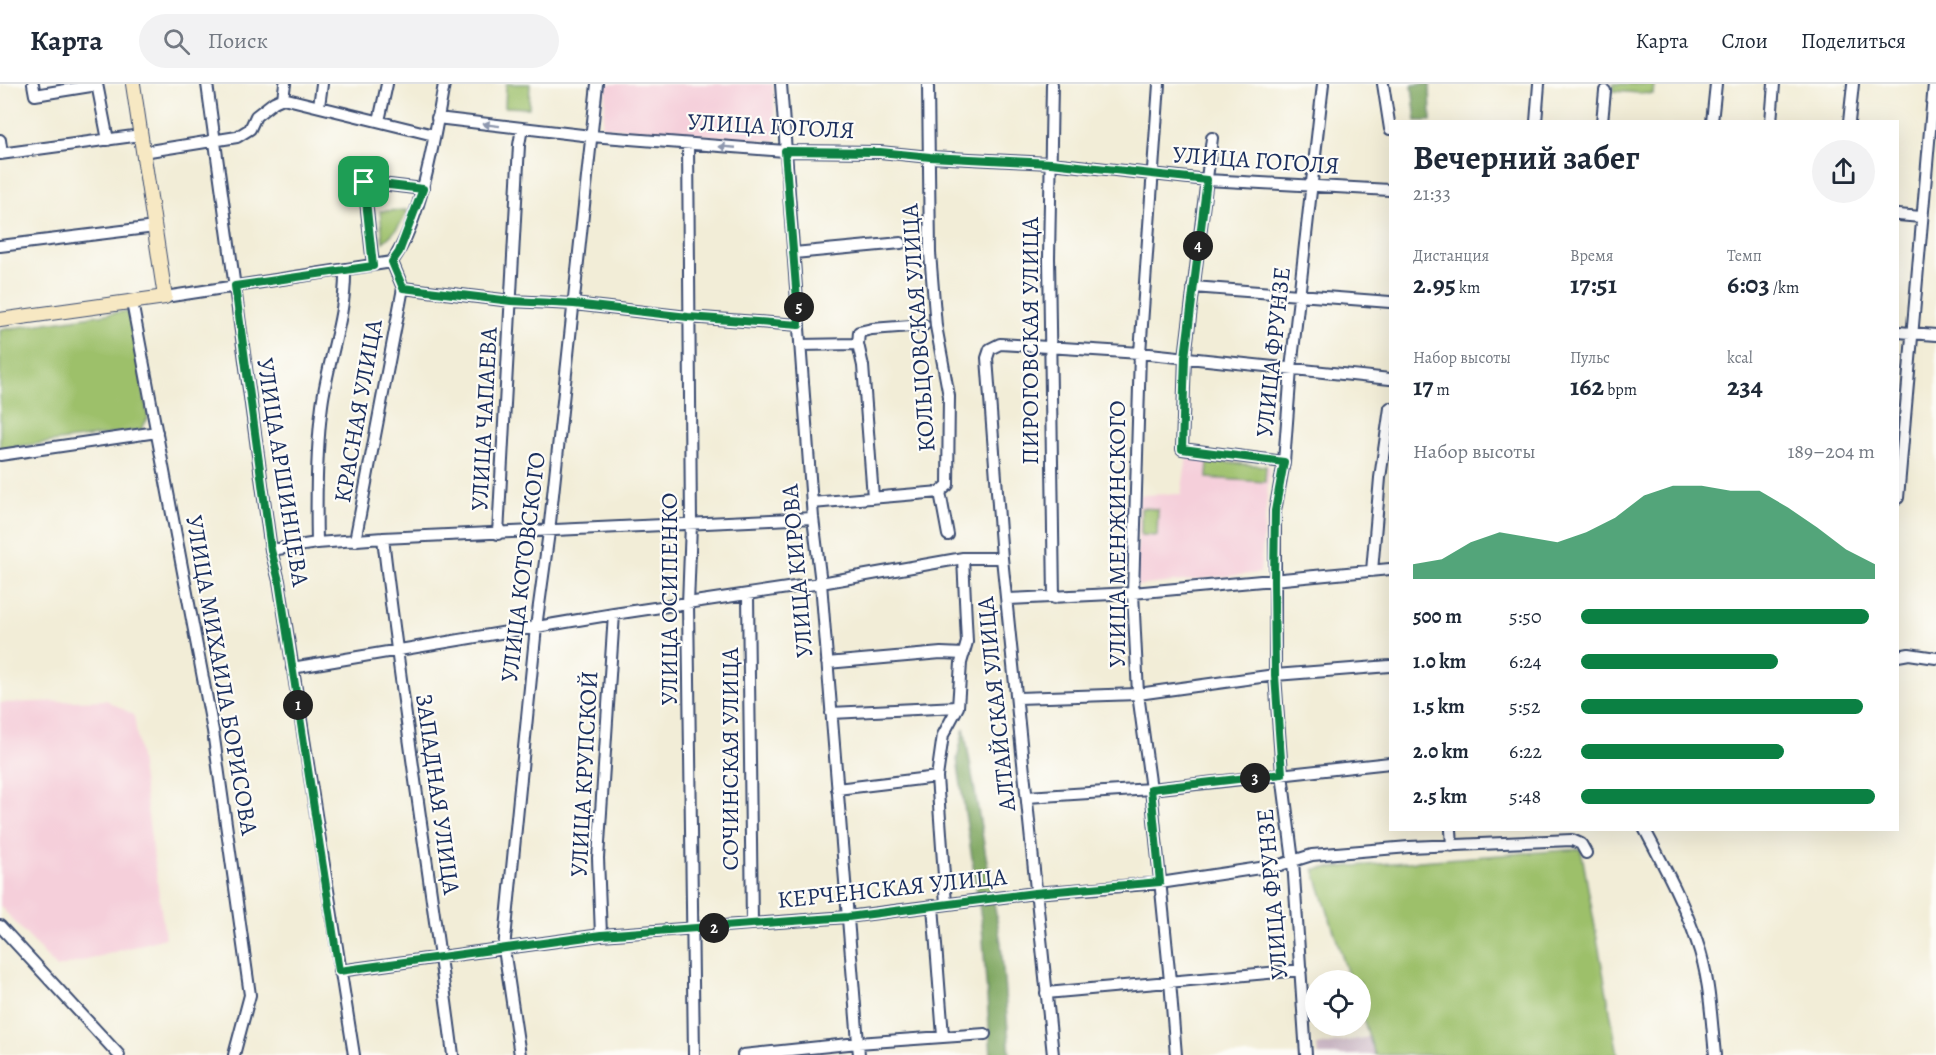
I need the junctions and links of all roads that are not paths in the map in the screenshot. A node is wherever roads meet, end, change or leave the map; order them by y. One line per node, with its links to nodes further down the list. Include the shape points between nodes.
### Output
1 (33, 84): 20 (street, via 35,95)
2 (133, 84): 33 (street)
3 (207, 84): 39 (street, УЛИЦА АРШИНЦЕВА)
4 (285, 84): 22 (street)
5 (322, 84): 23 (street)
6 (387, 84): 30 (street)
7 (444, 84): 24 (street)
8 (597, 84): 35 (street, УЛИЦА КОТОВСКОГО)
9 (781, 84): 41 (street, УЛИЦА КИРОВА)
10 (928, 84): 44 (street, КОЛЬЦОВСКАЯ УЛИЦА)
11 (1052, 84): 45 (street, ПИРОГОВСКАЯ УЛИЦА)
12 (1159, 84): 46 (street, УЛИЦА МЕНЖИНСКОГО)
13 (1323, 84): 48 (street, УЛИЦА ФРУНЗЕ)
14 (1383, 84): 31 (street)
15 (1539, 84): 25 (street)
16 (1716, 84): 27 (street)
17 (1774, 84): 28 (street)
18 (1853, 84): 29 (street)
19 (1934, 84): 52 (street)
20 (97, 85): 38 (street)
21 (1605, 91): 26 (street)
22 (283, 98): 23 (street); 39 (street, via 256,116 250,129)
23 (319, 106): 30 (street)
24 (437, 118): 32 (street, УЛИЦА ГОГОЛЯ, one-way to 24); 34 (street)
25 (1536, 120)
26 (1602, 120)
27 (1712, 120)
28 (1771, 120)
29 (1849, 120)
30 (379, 121): 34 (street)
31 (1389, 123)
32 (522, 128): 35 (street, УЛИЦА ГОГОЛЯ); 65 (street, УЛИЦА ЧАПАЕВА)
33 (141, 135): 38 (street); 42 (street)
34 (434, 135): 49 (street)
35 (591, 136): 40 (street, УЛИЦА ГОГОЛЯ); 68 (street, УЛИЦА КОТОВСКОГО)
36 (1212, 138): 47 (street)
37 (0, 140): 43 (street)
38 (108, 140): 43 (street)
39 (216, 140): 42 (street); 60 (street, УЛИЦА АРШИНЦЕВА)
40 (688, 144): 41 (street, УЛИЦА ГОГОЛЯ, one-way to 40); 69 (street, УЛИЦА ОСИПЕНКО)
41 (785, 151): 44 (street, УЛИЦА ГОГОЛЯ); 56 (street, УЛИЦА КИРОВА)
42 (143, 152): 53 (street)
43 (1, 154)
44 (930, 157): 45 (street, УЛИЦА ГОГОЛЯ); 88 (street, КОЛЬЦОВСКАЯ УЛИЦА, via 930,253 936,326 949,396 948,485)
45 (1051, 163): 46 (street, УЛИЦА ГОГОЛЯ); 78 (street, ПИРОГОВСКАЯ УЛИЦА)
46 (1151, 174): 47 (street, УЛИЦА ГОГОЛЯ); 79 (street, УЛИЦА МЕНЖИНСКОГО)
47 (1207, 180): 48 (street, УЛИЦА ГОГОЛЯ); 61 (street)
48 (1311, 186): 50 (street, УЛИЦА ГОГОЛЯ); 63 (street, УЛИЦА ФРУНЗЕ)
49 (423, 189): 57 (street); 58 (street, via 364,182)
50 (1389, 189)
51 (1899, 215): 52 (street)
52 (1921, 217): 74 (street)
53 (155, 227): 55 (street); 64 (street)
54 (901, 243): 56 (street)
55 (0, 246)
56 (794, 253): 71 (street, УЛИЦА КИРОВА)
57 (392, 262): 58 (street); 62 (street)
58 (373, 266): 59 (street)
59 (345, 270): 60 (street); 98 (street, via 345,296 322,404 316,490)
60 (235, 286): 64 (street); 99 (street, УЛИЦА АРШИНЦЕВА)
61 (1193, 287): 63 (street); 80 (street)
62 (403, 288): 65 (street); 97 (street, КРАСНАЯ УЛИЦА)
63 (1300, 295): 67 (street); 81 (street, УЛИЦА ФРУНЗЕ)
64 (165, 297): 66 (street)
65 (511, 301): 68 (street); 95 (street, УЛИЦА ЧАПАЕВА)
66 (132, 302): 70 (street); 84 (street, УЛИЦА МИХАИЛА БОРИСОВА)
67 (1389, 302)
68 (574, 304): 69 (street); 93 (street, УЛИЦА КОТОВСКОГО)
69 (688, 317): 71 (street); 92 (street, УЛИЦА ОСИПЕНКО)
70 (0, 320)
71 (799, 325): 77 (street, УЛИЦА КИРОВА)
72 (924, 325): 76 (street, via 859,332)
73 (1899, 332): 74 (street)
74 (1912, 333): 75 (street); 87 (street)
75 (1936, 335)
76 (858, 344): 77 (street); 89 (street)
77 (800, 345): 90 (street, УЛИЦА КИРОВА)
78 (1050, 347): 79 (street); 101 (street, АЛТАЙСКАЯ УЛИЦА, via 1000,344 990,349 987,358); 108 (street, ПИРОГОВСКАЯ УЛИЦА)
79 (1140, 352): 80 (street); 106 (street, УЛИЦА МЕНЖИНСКОГО)
80 (1185, 357): 81 (street); 86 (street, via 1182,449)
81 (1291, 369): 82 (street); 86 (street, УЛИЦА ФРУНЗЕ)
82 (1389, 379)
83 (1389, 415): 103 (street)
84 (157, 432): 85 (street); 155 (street, УЛИЦА МИХАИЛА БОРИСОВА, via 213,731 250,995)
85 (0, 455)
86 (1284, 462): 104 (street, УЛИЦА ФРУНЗЕ, via 1275,511)
87 (1899, 486)
88 (940, 492): 89 (street); 94 (street, КОЛЬЦОВСКАЯ УЛИЦА)
89 (873, 497): 90 (street)
90 (812, 503): 91 (street, УЛИЦА КИРОВА)
91 (813, 518): 92 (street); 105 (street, УЛИЦА КИРОВА)
92 (691, 524): 93 (street); 110 (street, УЛИЦА ОСИПЕНКО)
93 (549, 532): 95 (street); 112 (street, УЛИЦА КОТОВСКОГО)
94 (947, 532)
95 (498, 534): 96 (street)
96 (383, 538): 97 (street); 113 (street, ЗАПАДНАЯ УЛИЦА)
97 (355, 541): 98 (street)
98 (318, 543): 99 (street)
99 (271, 550): 119 (street, УЛИЦА АРШИНЦЕВА)
100 (963, 558): 101 (street); 105 (street); 114 (street, via 967,642)
101 (1002, 558): 109 (street, АЛТАЙСКАЯ УЛИЦА)
102 (1389, 569): 103 (street)
103 (1372, 571): 104 (street)
104 (1274, 580): 106 (street); 120 (street, УЛИЦА ФРУНЗЕ)
105 (821, 584): 107 (street); 117 (street, УЛИЦА КИРОВА)
106 (1133, 593): 108 (street); 121 (street, УЛИЦА МЕНЖИНСКОГО)
107 (748, 595): 110 (street); 141 (street, СОЧИНСКАЯ УЛИЦА)
108 (1054, 598): 109 (street)
109 (1008, 599): 122 (street, АЛТАЙСКАЯ УЛИЦА)
110 (688, 604): 111 (street); 143 (street, УЛИЦА ОСИПЕНКО)
111 (614, 614): 112 (street); 144 (street, УЛИЦА КРУПСКОЙ, via 598,858)
112 (536, 627): 113 (street); 145 (street, УЛИЦА КОТОВСКОГО)
113 (396, 651): 119 (street); 146 (street, ЗАПАДНАЯ УЛИЦА)
114 (964, 654): 117 (street); 123 (street)
115 (1899, 656): 116 (street)
116 (1936, 658)
117 (826, 663): 124 (street, УЛИЦА КИРОВА)
118 (1389, 666): 120 (street)
119 (292, 668): 148 (street, УЛИЦА АРШИНЦЕВА)
120 (1275, 675): 121 (street); 126 (street, УЛИЦА ФРУНЗЕ)
121 (1138, 694): 122 (street); 129 (street, УЛИЦА МЕНЖИНСКОГО)
122 (1018, 698): 130 (street, АЛТАЙСКАЯ УЛИЦА)
123 (958, 707): 124 (street); 127 (street, via 943,735)
124 (831, 713): 128 (street, УЛИЦА КИРОВА)
125 (1389, 763): 126 (street)
126 (1282, 774): 129 (street); 135 (street, УЛИЦА ФРУНЗЕ)
127 (937, 777): 128 (street); 138 (street)
128 (837, 789): 140 (street, УЛИЦА КИРОВА)
129 (1151, 789): 130 (street); 136 (street, УЛИЦА МЕНЖИНСКОГО)
130 (1027, 797): 137 (street, АЛТАЙСКАЯ УЛИЦА)
131 (1451, 831): 133 (street)
132 (1646, 831): 165 (street, via 1697,942 1707,980)
133 (1452, 846): 134 (street, КЕРЧЕНСКАЯ УЛИЦА, via 1572,840 1581,844); 135 (street, КЕРЧЕНСКАЯ УЛИЦА, via 1312,855)
134 (1586, 853)
135 (1293, 861): 136 (street, КЕРЧЕНСКАЯ УЛИЦА); 147 (street, УЛИЦА ФРУНЗЕ)
136 (1160, 882): 137 (street, КЕРЧЕНСКАЯ УЛИЦА); 149 (street, УЛИЦА МЕНЖИНСКОГО)
137 (1035, 893): 138 (street, КЕРЧЕНСКАЯ УЛИЦА); 150 (street, АЛТАЙСКАЯ УЛИЦА)
138 (946, 904): 139 (street, КЕРЧЕНСКАЯ УЛИЦА)
139 (933, 906): 140 (street, КЕРЧЕНСКАЯ УЛИЦА); 152 (street)
140 (848, 917): 141 (street, КЕРЧЕНСКАЯ УЛИЦА); 153 (street, УЛИЦА КИРОВА)
141 (752, 923): 143 (street, КЕРЧЕНСКАЯ УЛИЦА)
142 (0, 926): 154 (street)
143 (692, 930): 144 (street, КЕРЧЕНСКАЯ УЛИЦА); 159 (street, УЛИЦА ОСИПЕНКО)
144 (601, 935): 145 (street, КЕРЧЕНСКАЯ УЛИЦА)
145 (504, 949): 146 (street, КЕРЧЕНСКАЯ УЛИЦА); 158 (street, УЛИЦА КОТОВСКОГО)
146 (441, 957): 148 (street, КЕРЧЕНСКАЯ УЛИЦА); 157 (street, ЗАПАДНАЯ УЛИЦА)
147 (1301, 970): 149 (street); 164 (street, УЛИЦА ФРУНЗЕ)
148 (339, 971): 156 (street, УЛИЦА АРШИНЦЕВА)
149 (1170, 981): 150 (street); 163 (street, УЛИЦА МЕНЖИНСКОГО)
150 (1046, 993): 162 (street, АЛТАЙСКАЯ УЛИЦА)
151 (985, 1034): 152 (street)
152 (944, 1036): 153 (street)
153 (858, 1043): 160 (street); 161 (street, УЛИЦА КИРОВА)
154 (119, 1055)
155 (234, 1055)
156 (354, 1055)
157 (453, 1055)
158 (520, 1055)
159 (694, 1055)
160 (742, 1055)
161 (859, 1055)
162 (1053, 1055)
163 (1176, 1055)
164 (1306, 1055)
165 (1715, 1055)

